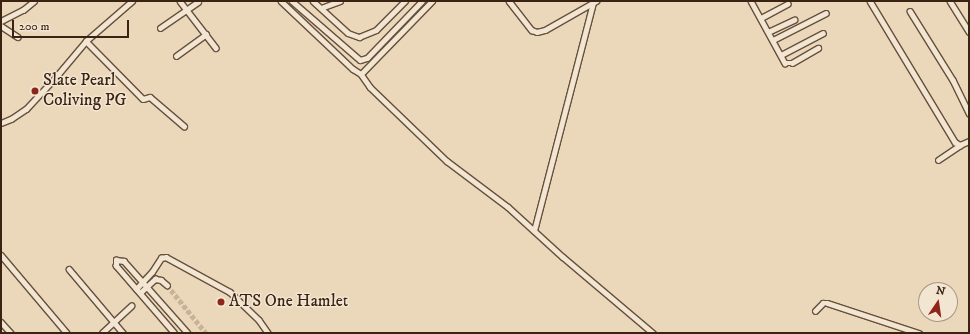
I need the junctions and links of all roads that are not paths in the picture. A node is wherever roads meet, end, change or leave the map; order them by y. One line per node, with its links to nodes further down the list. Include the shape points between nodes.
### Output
1 (34, 1): 25 (street)
2 (132, 1): 17 (street)
3 (180, 1): 20 (street)
4 (282, 1): 39 (street)
5 (292, 1): 9 (street, via 360,60 367,58)
6 (313, 1): 19 (street)
7 (340, 1): 19 (street)
8 (406, 1): 19 (street, via 376,30 359,37 348,33)
9 (422, 1)
10 (432, 1): 39 (street)
11 (509, 1): 16 (street, via 536,32 545,30)
12 (751, 1): 23 (street)
13 (870, 1): 44 (street, via 955,142)
14 (950, 1): 29 (street)
15 (198, 2): 20 (street)
16 (594, 2): 46 (street)
17 (125, 3): 34 (street)
18 (786, 4): 23 (street)
19 (321, 8)
20 (186, 9): 27 (street); 31 (street)
21 (910, 10): 40 (street, via 953,80)
22 (826, 13): 33 (street)
23 (760, 18): 28 (street)
24 (794, 20): 28 (street)
25 (1, 21)
26 (1, 26): 32 (street)
27 (160, 28)
28 (768, 32): 33 (street)
29 (969, 32)
30 (823, 33): 37 (street)
31 (206, 34): 35 (street); 38 (street)
32 (18, 37)
33 (773, 40): 37 (street)
34 (86, 42): 41 (street, via 26,108 17,116); 42 (street, via 143,99 150,97)
35 (216, 48)
36 (818, 48): 37 (street, via 789,64 785,64)
37 (781, 55)
38 (176, 56)
39 (361, 74): 46 (street, via 370,87 442,156)
40 (969, 113)
41 (2, 122)
42 (184, 126)
43 (969, 141): 44 (street)
44 (960, 145): 45 (street)
45 (938, 160)
46 (534, 231): 65 (street)
47 (1, 255): 59 (street)
48 (69, 269): 57 (street)
49 (143, 282): 51 (street); 52 (street); 52 (street, via 124,261 116,260 116,266); 64 (street, via 161,258 166,257 230,292 259,320)
50 (167, 285): 51 (street, via 157,279)
51 (147, 286): 53 (street); 63 (street)
52 (136, 289): 53 (street)
53 (140, 294): 62 (street)
54 (131, 306): 57 (street)
55 (815, 311): 66 (street, via 823,303 831,304)
56 (1, 322): 58 (street)
57 (115, 322): 60 (street); 61 (street)
58 (10, 333)
59 (66, 333)
60 (102, 333)
61 (123, 333)
62 (174, 333)
63 (188, 333)
64 (268, 333)
65 (652, 333)
66 (919, 333)

